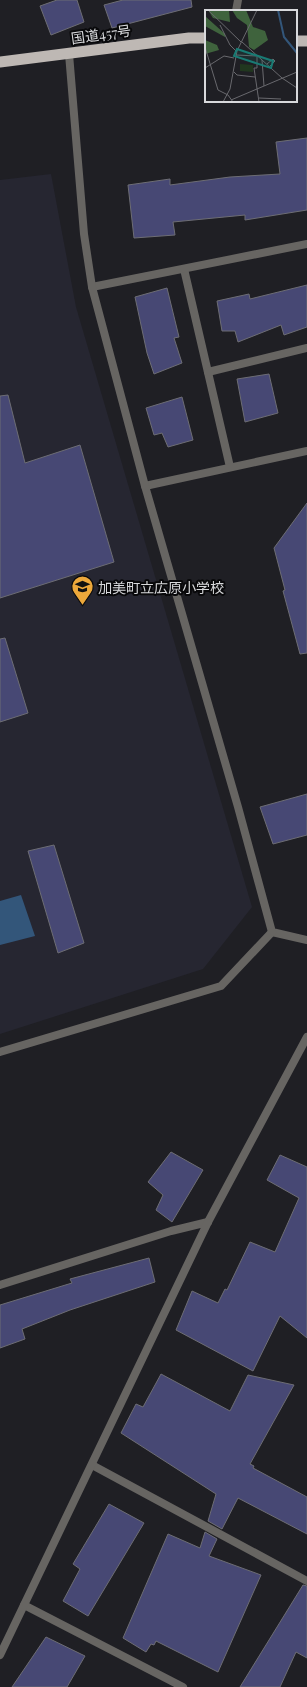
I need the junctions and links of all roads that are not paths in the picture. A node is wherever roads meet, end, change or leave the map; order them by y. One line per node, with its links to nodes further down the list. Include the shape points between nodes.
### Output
1 (238, 0): 2 (street)
2 (236, 10)
3 (205, 38): 4 (highway, 国道457号)
4 (69, 54): 5 (highway, 国道457号); 8 (street, via 84,234)
5 (0, 62)
6 (307, 244): 7 (street)
7 (184, 269): 8 (street); 10 (street)
8 (92, 287): 13 (street)
9 (307, 348): 10 (street)
10 (208, 372): 12 (street)
11 (307, 451): 12 (street)
12 (230, 467): 13 (street)
13 (145, 486): 14 (street)
14 (272, 932): 15 (street); 17 (street, via 221,986)
15 (307, 940)
16 (307, 1037): 18 (street)
17 (0, 1052)
18 (208, 1222): 19 (street, via 171,1231); 20 (street)
19 (0, 1285)
20 (92, 1465): 21 (street); 22 (street)
21 (307, 1581)
22 (24, 1605): 23 (street); 24 (street)
23 (0, 1655)
24 (183, 1687)

